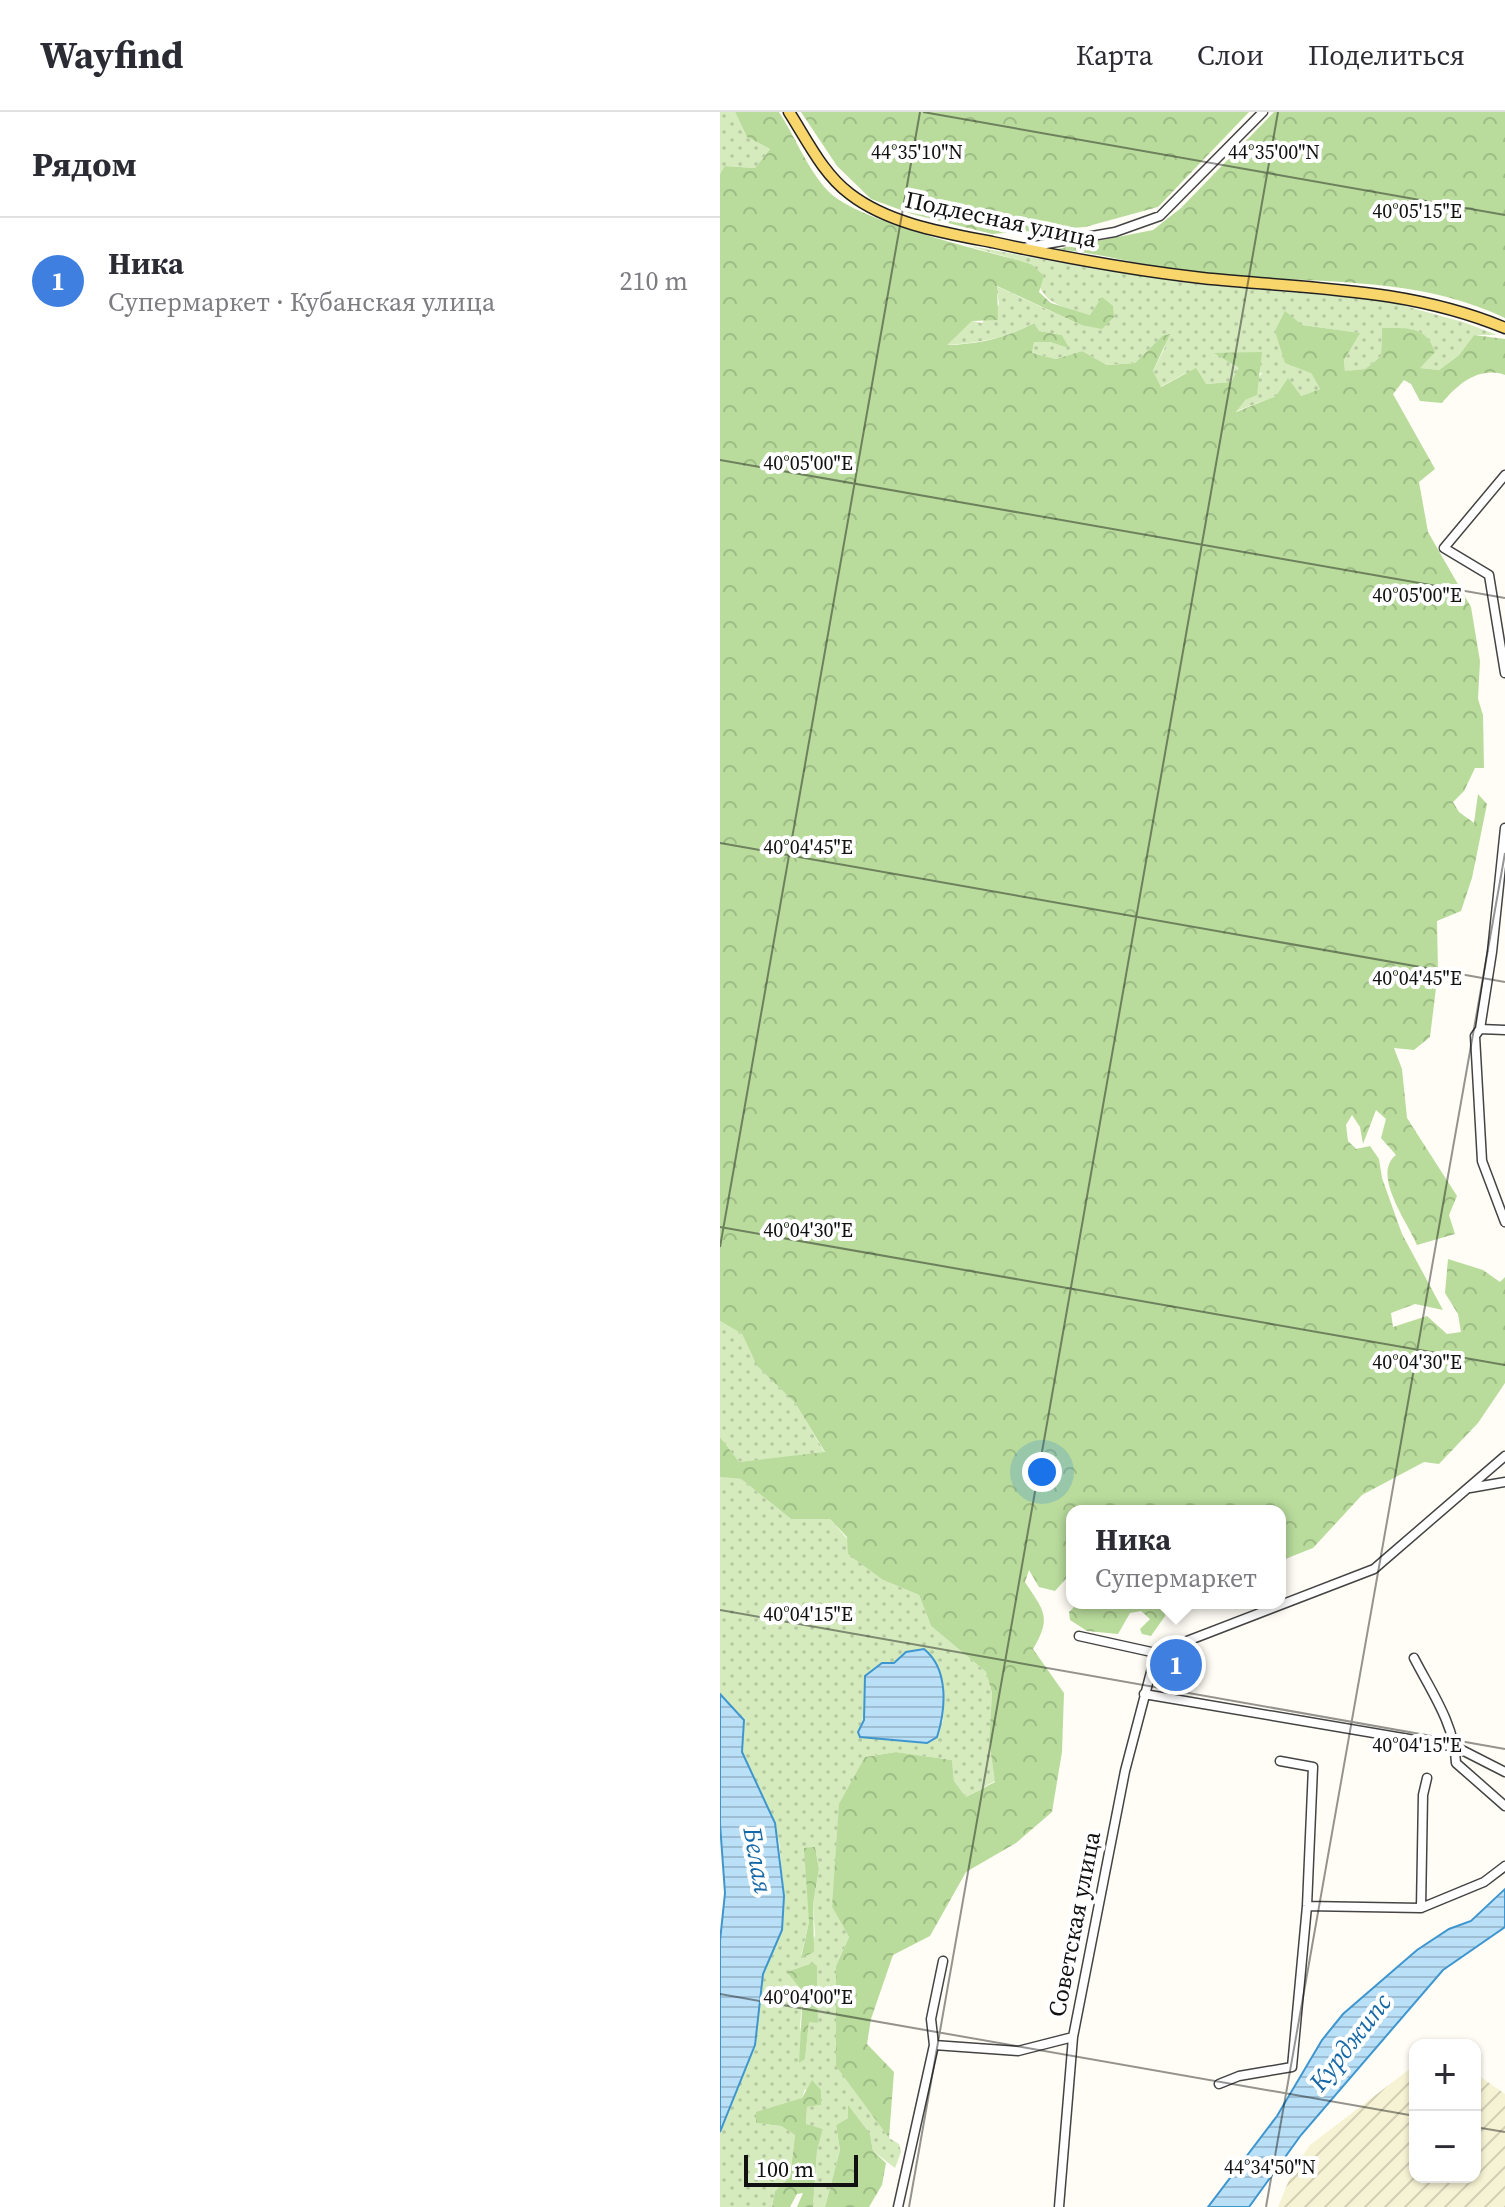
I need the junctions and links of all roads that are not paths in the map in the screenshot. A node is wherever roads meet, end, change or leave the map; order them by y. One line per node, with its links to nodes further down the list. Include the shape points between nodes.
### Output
1 (789, 112): 3 (main road, Подлесная улица, via 830,176 869,207 919,225)
2 (1263, 112): 3 (street, via 1160,216 1115,232)
3 (1020, 248): 4 (main road, Подлесная улица, via 1199,278 1406,296)
4 (1505, 328)
5 (1505, 475): 6 (street, via 1444,548 1489,575)
6 (1505, 673)
7 (1505, 828): 8 (street)
8 (1480, 1029): 9 (street); 10 (street, via 1475,1036 1482,1161)
9 (1505, 1030)
10 (1505, 1222)
11 (1505, 1456): 13 (street)
12 (1505, 1482): 13 (street)
13 (1469, 1488): 14 (street, via 1374,1569)
14 (1286, 1603)
15 (1270, 1609): 17 (street)
16 (1079, 1636): 17 (street)
17 (1156, 1653): 19 (street, Советская улица)
18 (1414, 1658): 20 (street)
19 (1144, 1694): 20 (street); 29 (street, Советская улица)
20 (1456, 1747): 22 (street); 24 (street, via 1456,1763)
21 (1280, 1761): 26 (street, via 1313,1767)
22 (1505, 1772)
23 (1427, 1778): 27 (street)
24 (1505, 1806)
25 (1505, 1866): 27 (street, via 1484,1882)
26 (1307, 1906): 27 (street); 31 (street, via 1292,2067)
27 (1421, 1908)
28 (943, 1961): 30 (street, via 931,2019)
29 (1073, 2037): 30 (street, via 1018,2051); 33 (street, Советская улица)
30 (934, 2045): 32 (street)
31 (1219, 2084)
32 (898, 2207)
33 (1059, 2207)

